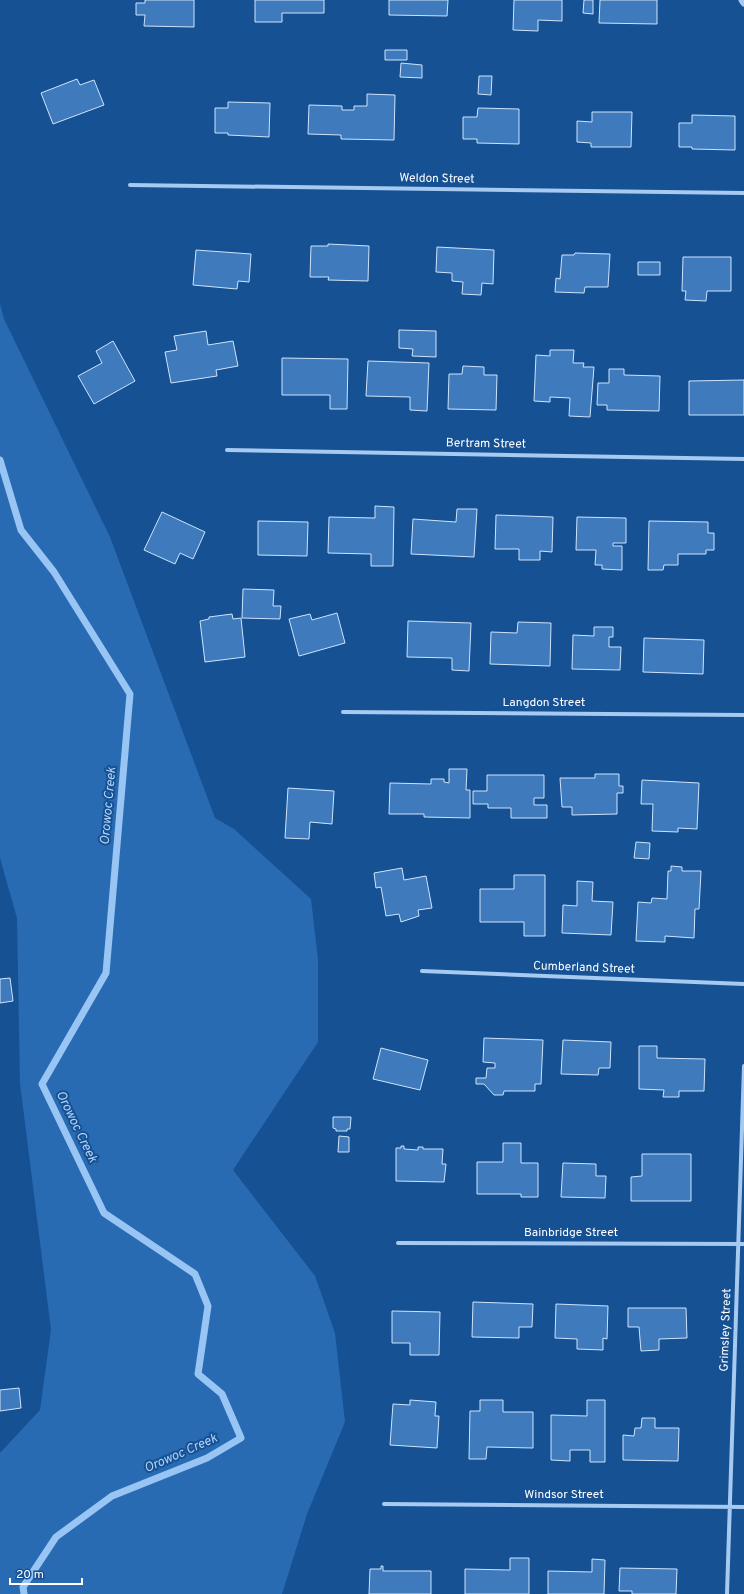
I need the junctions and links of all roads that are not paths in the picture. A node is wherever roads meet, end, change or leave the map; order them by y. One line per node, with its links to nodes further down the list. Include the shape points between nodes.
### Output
1 (742, 0): 2 (street)
2 (744, 3)
3 (130, 185): 4 (street, Weldon Street)
4 (744, 193)
5 (227, 450): 6 (street, Bertram Street)
6 (744, 459)
7 (343, 712): 8 (street, Langdon Street)
8 (744, 715)
9 (422, 972): 10 (street, Cumberland Street)
10 (744, 984)
11 (744, 1066): 13 (street, Grimsley Street)
12 (398, 1243): 13 (street, Bainbridge Street)
13 (738, 1243): 14 (street, Bainbridge Street); 16 (street, Grimsley Street)
14 (744, 1244)
15 (384, 1504): 16 (street, Windsor Street)
16 (730, 1506): 17 (street, Windsor Street); 18 (street, Grimsley Street)
17 (744, 1507)
18 (727, 1594)

